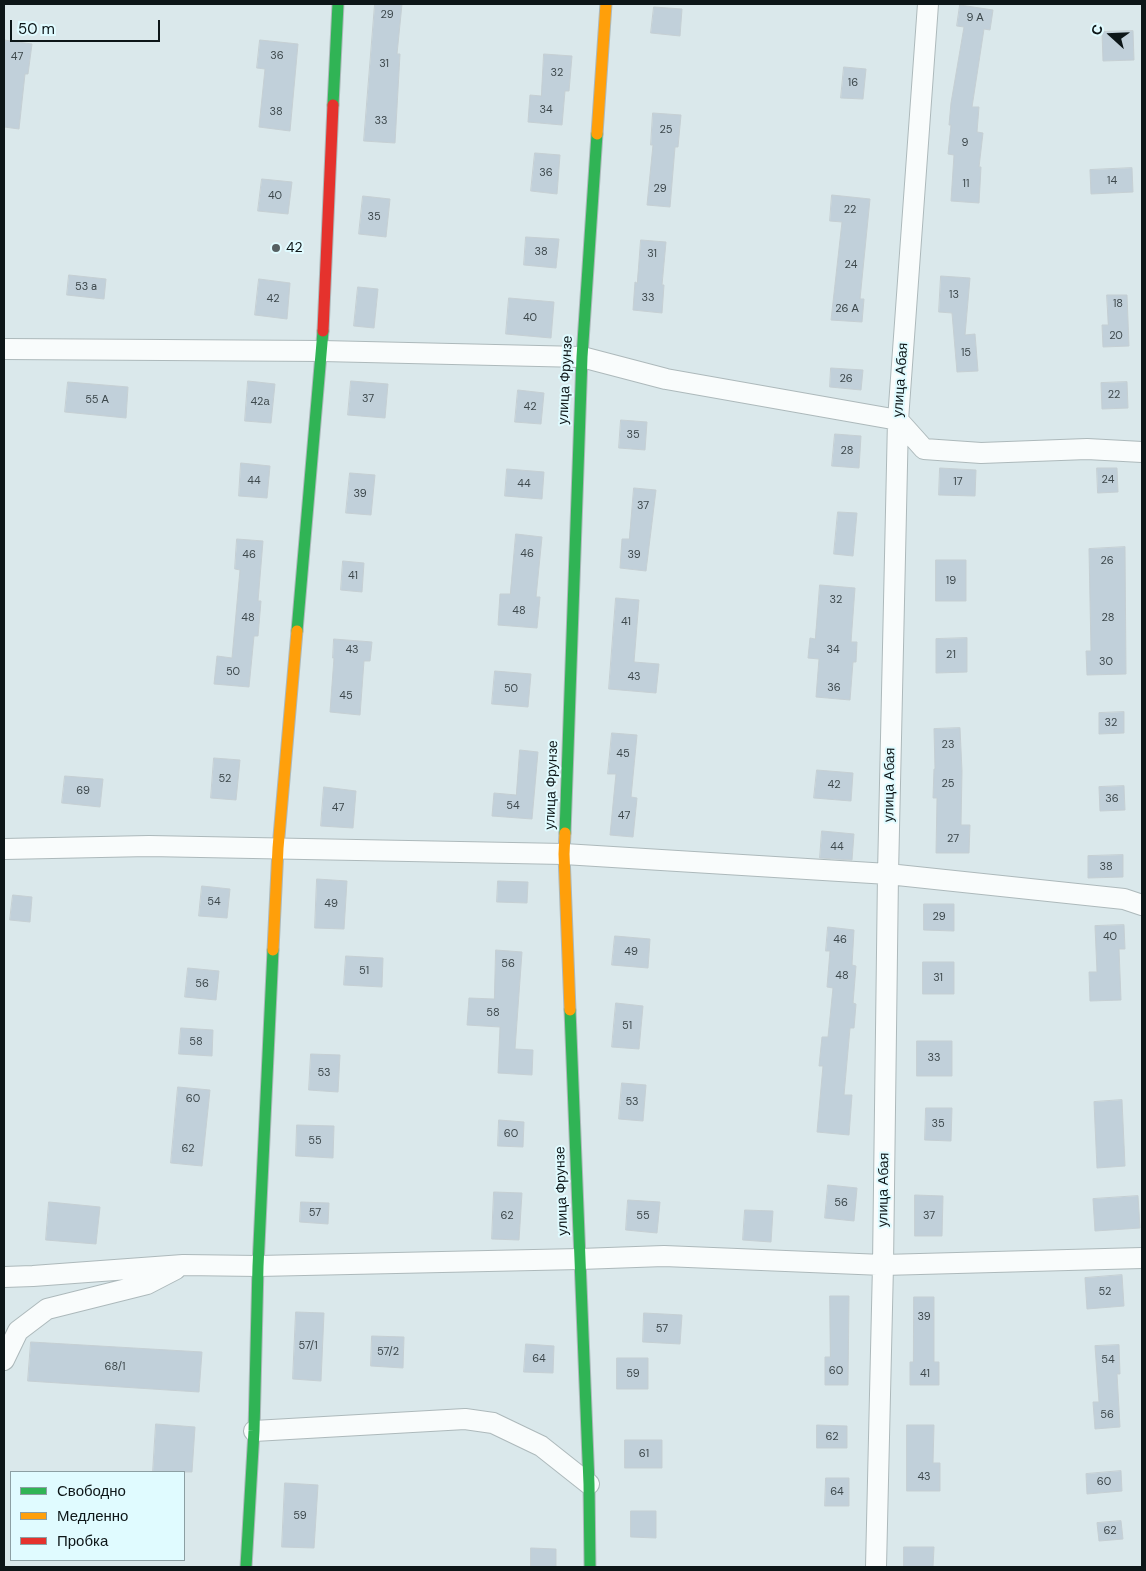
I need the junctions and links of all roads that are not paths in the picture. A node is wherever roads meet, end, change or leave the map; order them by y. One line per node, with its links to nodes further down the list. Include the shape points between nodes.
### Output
1 (338, 4): 5 (street)
2 (606, 4): 6 (street, улица Фрунзе)
3 (928, 4): 7 (street, улица Абая)
4 (4, 349): 5 (street)
5 (322, 351): 6 (street); 10 (street)
6 (582, 357): 7 (street, via 666,379); 11 (street, улица Фрунзе)
7 (898, 420): 8 (street, via 924,449 981,453 1087,449); 12 (street, улица Абая)
8 (1142, 452)
9 (4, 848): 10 (street)
10 (278, 848): 11 (street); 18 (street)
11 (564, 854): 12 (street); 15 (street, улица Фрунзе)
12 (888, 874): 13 (street, via 1124,899); 17 (street, улица Абая)
13 (1142, 905)
14 (1142, 1258): 17 (street)
15 (580, 1259): 17 (street, via 664,1256); 18 (street); 22 (street, улица Фрунзе)
16 (183, 1265): 18 (street); 19 (street); 20 (street, via 146,1284 48,1308 18,1331)
17 (883, 1265): 25 (street, улица Абая)
18 (258, 1266): 21 (street)
19 (4, 1276)
20 (4, 1360)
21 (254, 1431): 22 (street, via 465,1419 484,1422 541,1446); 23 (street)
22 (589, 1484): 24 (street, улица Фрунзе)
23 (246, 1567)
24 (590, 1567)
25 (876, 1567)

